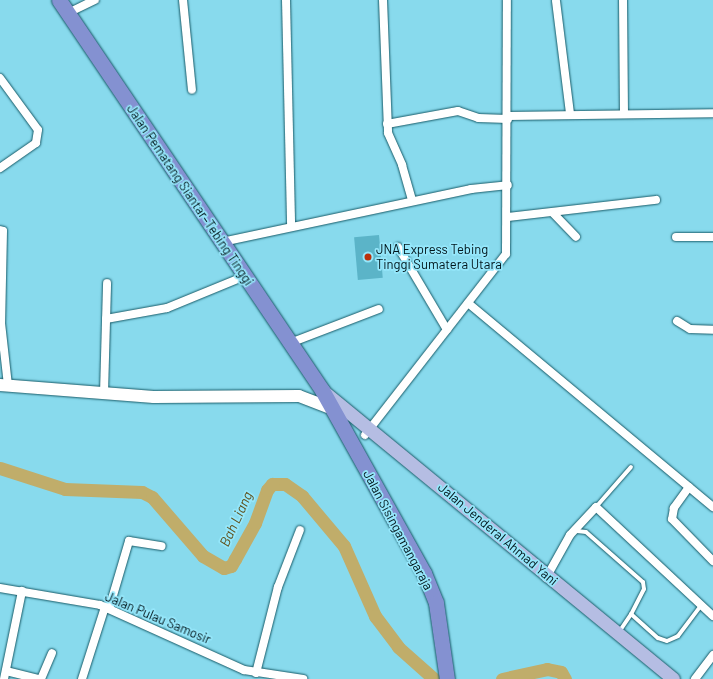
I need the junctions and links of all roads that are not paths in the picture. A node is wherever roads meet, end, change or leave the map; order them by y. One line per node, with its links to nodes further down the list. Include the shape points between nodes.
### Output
1 (59, 0): 9 (highway, Jalan Pematang Siantar–Tebing Tinggi)
2 (95, 0): 9 (street)
3 (183, 0): 11 (street)
4 (286, 0): 23 (street)
5 (383, 0): 16 (street)
6 (507, 0): 15 (street)
7 (624, 0): 12 (street)
8 (556, 1): 14 (street)
9 (68, 13): 28 (highway, Jalan Pematang Siantar–Tebing Tinggi)
10 (0, 78): 17 (street, via 38,130 36,143)
11 (192, 90)
12 (624, 113): 13 (street); 14 (street)
13 (713, 113)
14 (570, 114): 15 (street)
15 (508, 118): 16 (street, via 478,118 458,111); 18 (street)
16 (387, 124): 20 (street)
17 (0, 168)
18 (508, 185): 20 (street); 22 (street)
19 (656, 200): 21 (street)
20 (412, 201): 23 (street)
21 (553, 213): 22 (street); 25 (street)
22 (508, 217): 32 (street, via 506,254)
23 (291, 226): 28 (street)
24 (0, 230): 39 (street, via 4,230 1,323)
25 (576, 237)
26 (676, 237): 27 (street)
27 (713, 237)
28 (222, 242): 30 (highway, Jalan Pematang Siantar–Tebing Tinggi)
29 (398, 247): 36 (street)
30 (245, 276): 34 (street, via 167,308); 38 (highway, Jalan Pematang Siantar–Tebing Tinggi)
31 (106, 283): 34 (street)
32 (468, 303): 36 (street); 46 (street)
33 (379, 309): 38 (street)
34 (106, 319): 41 (street)
35 (677, 321): 37 (street, via 690,329)
36 (447, 330): 44 (street)
37 (713, 330)
38 (290, 343): 40 (highway, Jalan Pematang Siantar–Tebing Tinggi)
39 (4, 385): 41 (street)
40 (322, 390): 42 (street); 43 (highway, Jalan Sisingamangaraja); 44 (main road, Jalan Jenderal Ahmad Yani)
41 (104, 393): 42 (street, via 154,397)
42 (299, 396): 43 (street)
43 (333, 409): 44 (main road, Jalan Jenderal Ahmad Yani); 65 (highway, Jalan Sisingamangaraja, via 424,573 436,603)
44 (368, 432): 53 (main road, Jalan Jenderal Ahmad Yani)
45 (631, 467): 47 (lane)
46 (689, 487): 48 (street); 52 (street, via 674,508 672,519)
47 (596, 507): 50 (street, via 584,516); 56 (street)
48 (713, 507)
49 (300, 530): 63 (street, via 278,587)
50 (577, 531): 53 (street, via 570,535); 58 (lane, via 586,532 643,582 644,589)
51 (162, 546): 57 (street, via 129,541)
52 (713, 562)
53 (546, 578): 60 (main road, Jalan Jenderal Ahmad Yani)
54 (0, 588): 55 (street, Jalan Pulau Samosir)
55 (22, 591): 57 (street, Jalan Pulau Samosir); 64 (street)
56 (702, 605): 58 (lane, via 678,636 667,641 658,638); 59 (street)
57 (107, 608): 63 (street, Jalan Pulau Samosir); 68 (street)
58 (631, 614): 60 (lane)
59 (713, 616)
60 (616, 636): 70 (main road, Jalan Jenderal Ahmad Yani); 71 (main road, Jalan Jenderal Ahmad Yani)
61 (52, 653): 67 (street)
62 (713, 655): 72 (street)
63 (256, 673): 69 (street, Jalan Pulau Samosir)
64 (5, 675): 66 (street)
65 (447, 676)
66 (38, 679)
67 (41, 679)
68 (82, 679)
69 (297, 679)
70 (667, 679)
71 (673, 679)
72 (695, 679)

